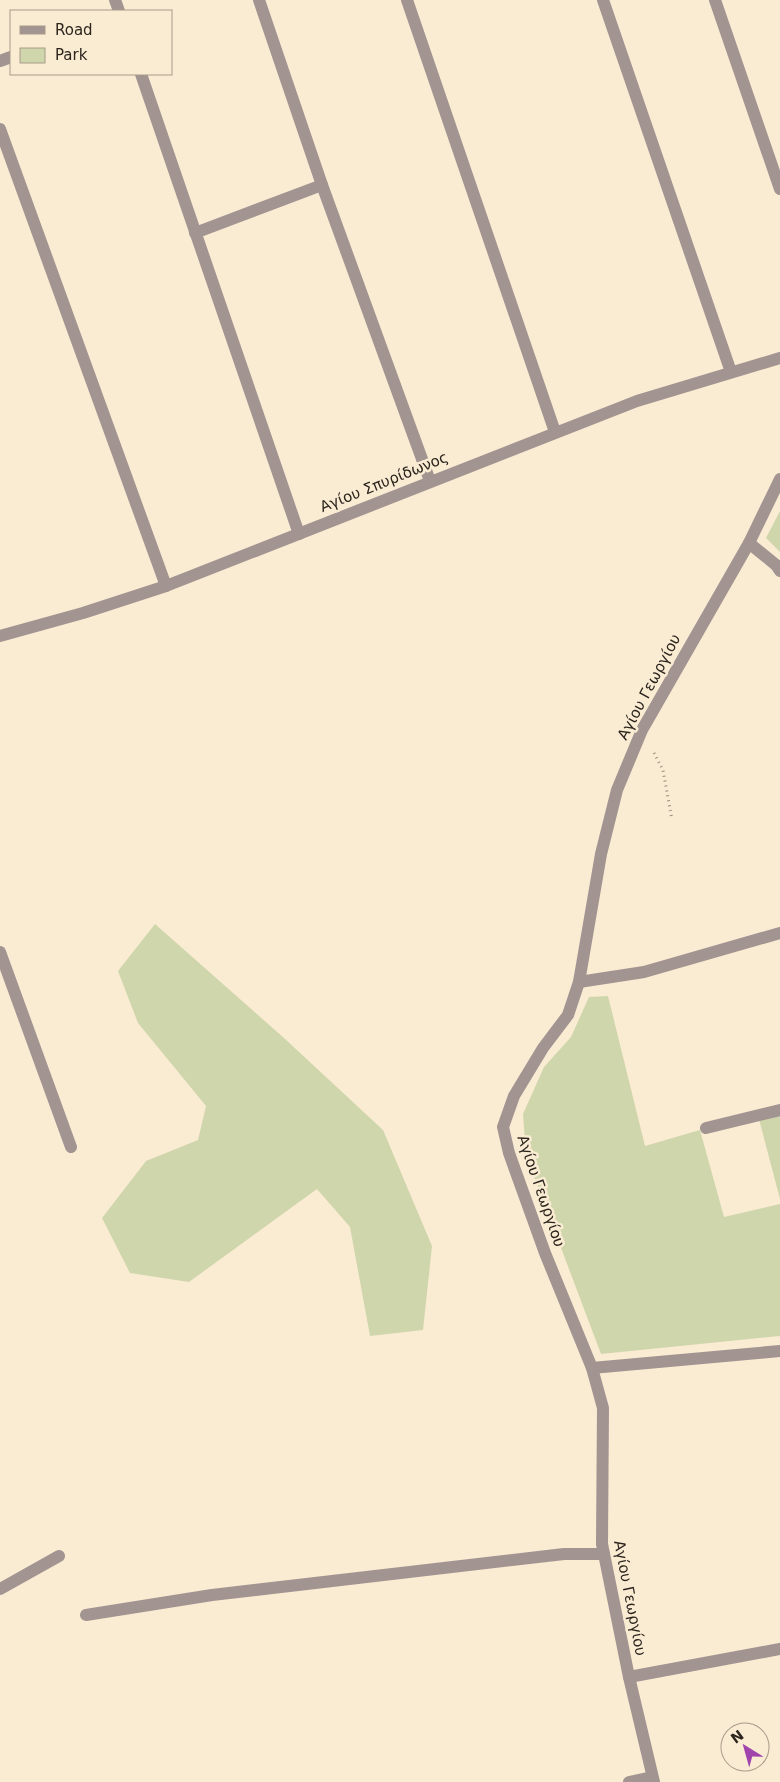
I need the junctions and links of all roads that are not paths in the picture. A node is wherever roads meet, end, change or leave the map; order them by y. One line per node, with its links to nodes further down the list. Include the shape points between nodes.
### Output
1 (259, 0): 7 (street)
2 (407, 0): 12 (street)
3 (603, 0): 11 (street)
4 (715, 0): 8 (street)
5 (141, 75): 9 (street)
6 (0, 129): 18 (street)
7 (322, 185): 9 (street); 14 (street)
8 (780, 189)
9 (196, 233): 15 (street)
10 (780, 358): 11 (street, Αγίου Σπυρίδωνος)
11 (731, 372): 12 (street, Αγίου Σπυρίδωνος, via 637,401)
12 (555, 432): 14 (street, Αγίου Σπυρίδωνος)
13 (780, 479): 16 (street, Αγίου Γεωργίου)
14 (430, 481): 15 (street, Αγίου Σπυρίδωνος)
15 (299, 534): 18 (street, Αγίου Σπυρίδωνος)
16 (749, 543): 17 (street, via 776,564); 22 (street, Αγίου Γεωργίου, via 642,730 617,790 601,854)
17 (780, 571)
18 (166, 586): 19 (street, Αγίου Σπυρίδωνος, via 83,614)
19 (0, 636)
20 (780, 933): 22 (street, via 644,972)
21 (0, 952): 25 (street)
22 (579, 982): 27 (street, Αγίου Γεωργίου, via 568,1015 514,1096 503,1127 509,1153 545,1253)
23 (780, 1110): 24 (street)
24 (706, 1128)
25 (71, 1147)
26 (780, 1351): 27 (street)
27 (592, 1368): 28 (street, Αγίου Γεωργίου, via 603,1408)
28 (604, 1554): 31 (street, via 564,1554 231,1592); 33 (street, Αγίου Γεωργίου)
29 (59, 1556): 30 (street)
30 (0, 1589)
31 (86, 1615)
32 (780, 1649): 33 (street)
33 (629, 1677): 34 (street, Αγίου Γεωργίου)
34 (653, 1780): 35 (street)
35 (629, 1782)

